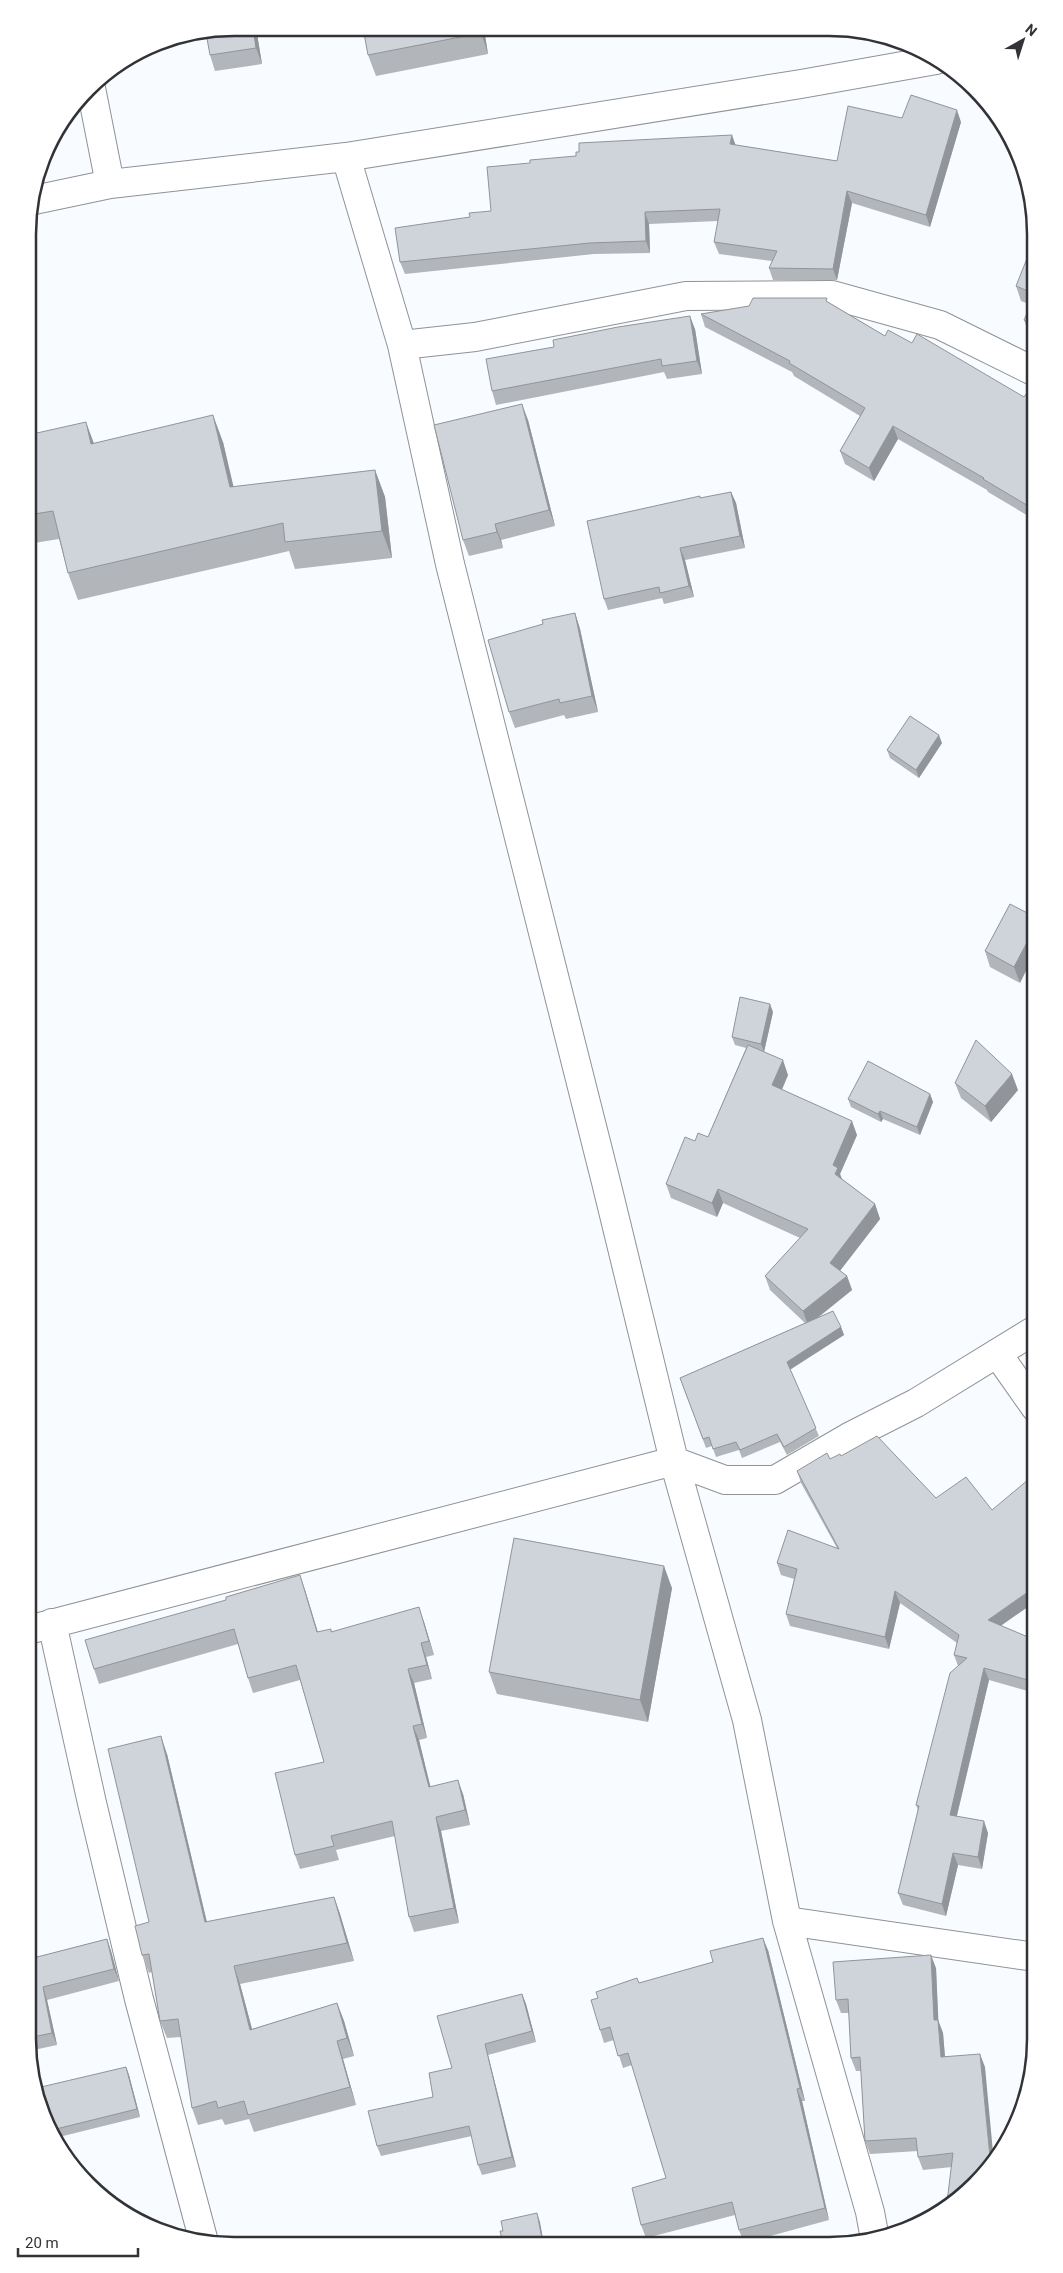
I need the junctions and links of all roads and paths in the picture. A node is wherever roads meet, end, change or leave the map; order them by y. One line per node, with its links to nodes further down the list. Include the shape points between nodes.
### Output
1 (926, 62): 3 (street)
2 (93, 96): 4 (street)
3 (346, 157): 4 (street); 6 (street)
4 (110, 184): 5 (street)
5 (40, 199)
6 (402, 345): 7 (street, via 475,337 686,296 832,295 940,325); 11 (street, via 450,564)
7 (1027, 368)
8 (1027, 1335): 9 (street)
9 (997, 1353): 10 (street); 11 (street, via 916,1403 774,1480 726,1480)
10 (1027, 1396)
11 (674, 1460): 12 (street); 13 (street, via 746,1720)
12 (40, 1626): 16 (street, via 92,1803 139,1999)
13 (787, 1921): 14 (street); 15 (street)
14 (1027, 1956)
15 (873, 2232)
16 (202, 2234)

